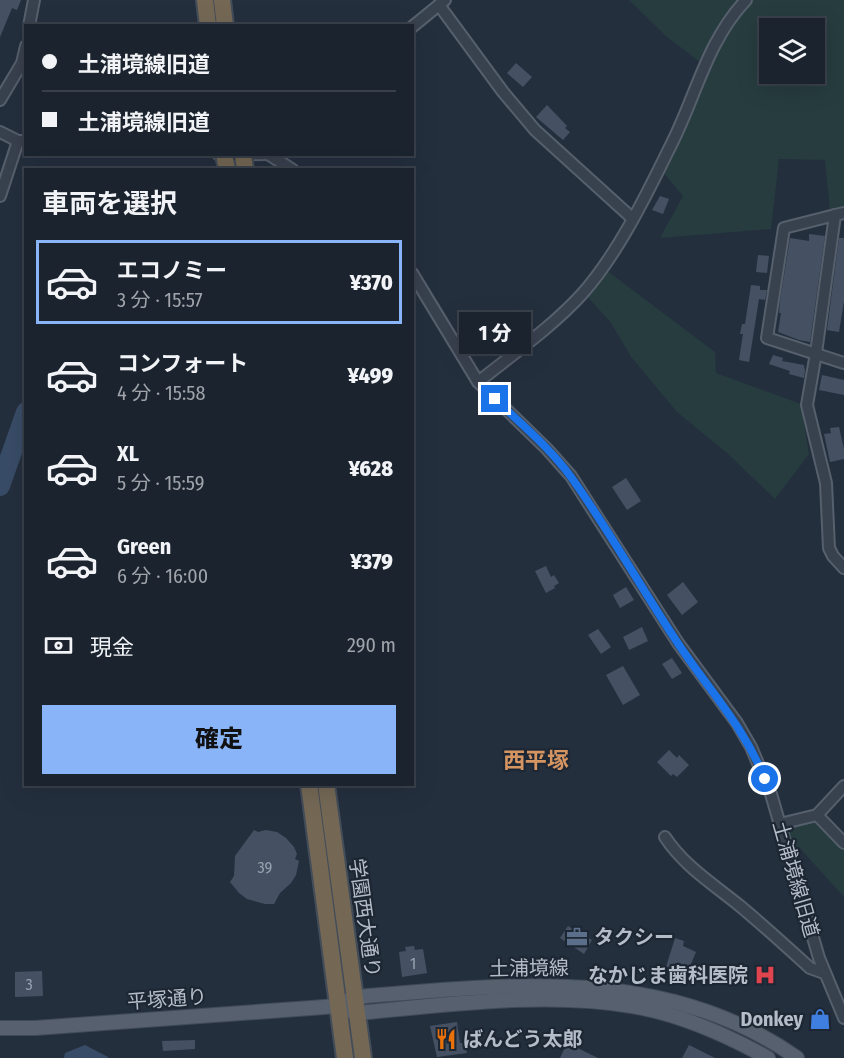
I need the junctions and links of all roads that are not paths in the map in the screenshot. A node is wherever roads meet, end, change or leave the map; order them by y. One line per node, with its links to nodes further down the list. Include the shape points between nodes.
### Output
1 (34, 0): 7 (street)
2 (205, 0): 6 (highway)
3 (222, 0): 8 (highway)
4 (746, 0): 21 (street, via 714,47 670,147)
5 (442, 2): 9 (street); 21 (street, via 503,92 536,130)
6 (208, 22)
7 (29, 24)
8 (225, 24)
9 (414, 25)
10 (24, 54): 11 (street)
11 (0, 100)
12 (2, 135): 13 (street)
13 (22, 141): 19 (street)
14 (260, 156): 17 (street)
15 (271, 156): 18 (street)
16 (223, 159): 17 (street)
17 (244, 160)
18 (290, 168)
19 (0, 195)
20 (839, 214): 23 (street); 23 (street, via 783,228 767,338)
21 (632, 218): 25 (street, via 603,268 582,294)
22 (414, 277): 25 (street, 土浦境線旧道)
23 (816, 353): 24 (street); 26 (street, via 807,405 826,483 829,548)
24 (844, 363)
25 (478, 382): 31 (street, 土浦境線旧道, via 571,476 678,643 742,731 765,779)
26 (844, 568)
27 (309, 786): 36 (highway, 学園西大通り)
28 (326, 786): 35 (highway, 学園西大通り)
29 (844, 786): 30 (street)
30 (818, 815): 31 (street); 33 (street)
31 (780, 824): 34 (street, 土浦境線旧道)
32 (665, 837): 34 (street, via 690,866 810,968)
33 (844, 843)
34 (824, 973): 37 (street, 土浦境線旧道)
35 (356, 1005): 36 (main road, 平塚通り); 40 (highway, 学園西大通り); 41 (main road, 土浦境線, via 580,1001 631,1006 709,1028); 42 (main road, 土浦境線, via 535,985 613,989 678,1002 713,1014)
36 (337, 1006): 38 (main road, 平塚通り); 39 (highway, 学園西大通り)
37 (844, 1018)
38 (0, 1028)
39 (345, 1058)
40 (363, 1058)
41 (768, 1058)
42 (797, 1058)

